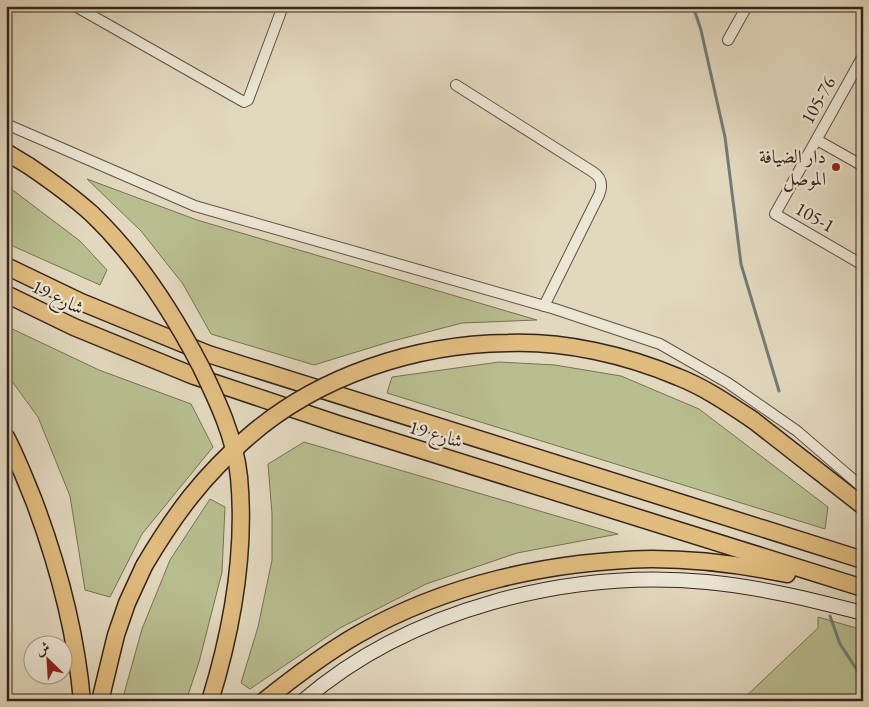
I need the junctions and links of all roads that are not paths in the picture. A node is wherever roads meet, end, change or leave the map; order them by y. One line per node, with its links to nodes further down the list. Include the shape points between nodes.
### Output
1 (75, 6): 2 (street, via 244,102 248,100)
2 (282, 6)
3 (747, 6): 4 (street)
4 (728, 40)
5 (863, 56): 6 (street, 105-76)
6 (859, 73): 9 (street, 105-76)
7 (456, 85): 16 (street, via 593,172 600,180 601,190)
8 (6, 124): 16 (street, via 195,206)
9 (817, 140): 11 (street); 12 (street, 105-76)
10 (6, 152): 25 (highway, bridge, via 62,189 119,242 165,304 222,412 239,476 241,515 227,636)
11 (863, 166)
12 (775, 214): 13 (street, 105-1)
13 (863, 265)
14 (6, 266): 20 (highway, شارع 19, via 81,302 208,354)
15 (6, 294): 21 (highway, شارع 19, via 74,327 194,376)
16 (544, 306): 18 (street, via 660,344 728,382 797,431)
17 (6, 438): 23 (highway, via 53,555 72,630)
18 (863, 488)
19 (863, 506): 24 (highway, bridge, via 753,420 707,391 654,368 596,352 508,342 440,350 369,368 334,381 270,420 215,468 187,499 148,559 127,603)
20 (863, 560)
21 (861, 588): 26 (highway, via 732,565 654,559 578,564 510,576 430,601 380,624 325,655)
22 (863, 613): 27 (main road, via 795,596 707,582 619,580 572,584 485,604 407,634 337,674)
23 (82, 701)
24 (100, 701)
25 (210, 701)
26 (264, 701)
27 (303, 701)

